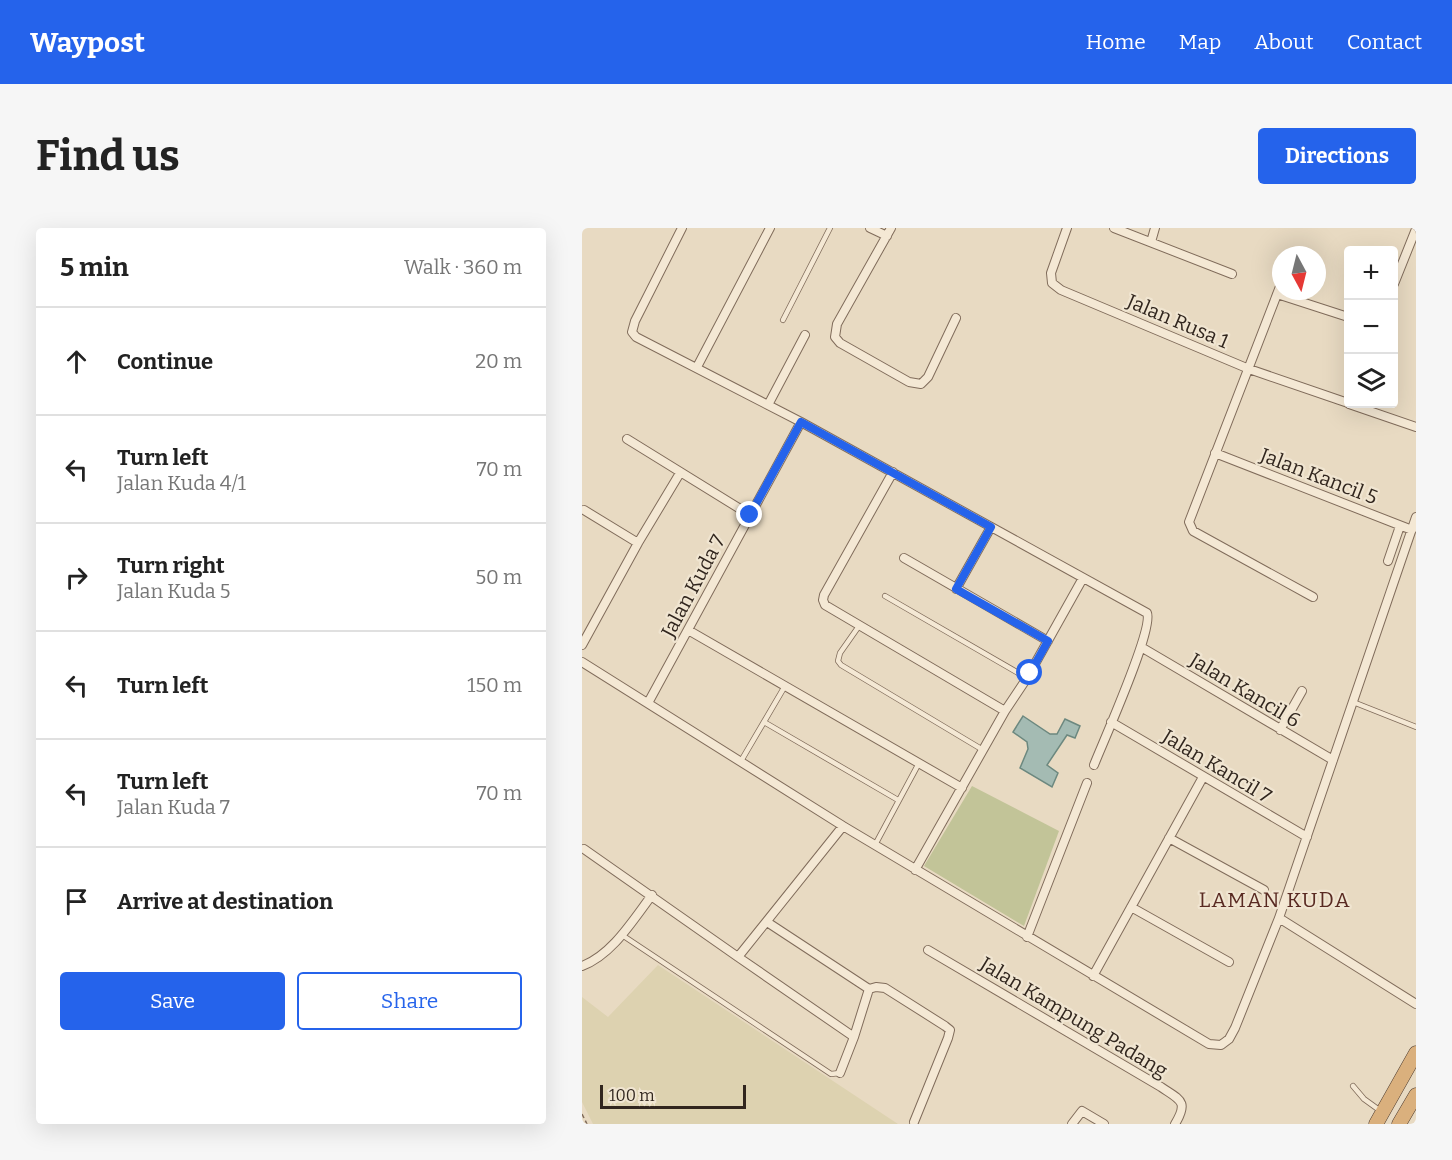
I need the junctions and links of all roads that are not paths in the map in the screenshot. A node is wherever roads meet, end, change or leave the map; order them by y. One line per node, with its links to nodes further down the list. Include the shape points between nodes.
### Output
1 (682, 228): 19 (street, via 632,332)
2 (770, 228): 19 (street)
3 (830, 228): 17 (lane)
4 (870, 228): 8 (street)
5 (1067, 228): 20 (street, Jalan Rusa 1, via 1051,273 1052,284)
6 (1114, 228): 10 (street)
7 (1155, 228): 10 (street)
8 (889, 232): 16 (street, via 837,324 835,337 909,382 921,384)
9 (1415, 233): 12 (street)
10 (1151, 242): 11 (street)
11 (1232, 274)
12 (1398, 274)
13 (1275, 300): 20 (street)
14 (1296, 300): 15 (street)
15 (1344, 316)
16 (956, 318)
17 (783, 320)
18 (805, 335): 22 (street)
19 (697, 367): 22 (street)
20 (1249, 369): 21 (street, Jalan Rusa 1); 27 (street)
21 (1344, 401)
22 (768, 405): 24 (street)
23 (1368, 408): 25 (street, Jalan Rusa 1)
24 (801, 422): 28 (street); 31 (street, Jalan Kuda 7)
25 (1416, 427)
26 (627, 439): 29 (street)
27 (1215, 453): 33 (street, Jalan Kancil 5); 42 (street, via 1190,516 1190,527)
28 (893, 472): 34 (street); 43 (street, via 824,595 825,605)
29 (680, 473): 31 (street); 36 (street)
30 (584, 510): 36 (street)
31 (750, 515): 44 (street, Jalan Kuda 7)
32 (1416, 518): 35 (street)
33 (1400, 526): 35 (street, Jalan Kancil 5); 38 (street)
34 (991, 527): 39 (street); 40 (street)
35 (1412, 530): 52 (street)
36 (638, 543): 46 (street)
37 (904, 558): 40 (street)
38 (1388, 561)
39 (1083, 578): 45 (street); 47 (street, via 1147,613)
40 (956, 589): 45 (street)
41 (885, 596): 49 (lane)
42 (1313, 597)
43 (859, 627): 54 (street); 59 (lane, via 840,653 841,665)
44 (688, 630): 50 (street); 53 (street, Jalan Kuda 7)
45 (1048, 641): 49 (street)
46 (582, 645)
47 (1141, 647): 56 (street); 58 (street, Jalan Kancil 6)
48 (582, 662): 53 (street)
49 (1027, 678): 54 (street)
50 (785, 686): 55 (lane); 62 (street)
51 (1302, 691): 58 (street)
52 (1353, 702): 57 (lane); 60 (street)
53 (648, 703): 61 (street)
54 (1005, 711): 59 (street)
55 (764, 722): 61 (lane); 67 (lane)
56 (1111, 722): 63 (street); 64 (street, Jalan Kancil 7)
57 (1416, 728)
58 (1280, 730): 60 (street, Jalan Kancil 6)
59 (983, 750): 66 (street)
60 (1333, 760): 69 (street)
61 (741, 761): 68 (street)
62 (919, 763): 66 (street); 67 (lane)
63 (1094, 765)
64 (1203, 777): 69 (street, Jalan Kancil 7); 70 (street)
65 (1087, 783): 80 (street)
66 (962, 788): 73 (street)
67 (898, 800): 71 (lane)
68 (843, 826): 71 (street); 78 (street)
69 (1307, 837): 77 (street)
70 (1169, 838): 74 (street); 76 (street)
71 (875, 846): 73 (street)
72 (584, 849): 75 (street)
73 (915, 870): 80 (street)
74 (1264, 890)
75 (652, 895): 79 (street); 82 (street)
76 (1131, 907): 83 (street); 85 (street)
77 (1279, 918): 85 (street, via 1235,1028 1221,1045 1209,1044); 87 (street)
78 (767, 922): 82 (street); 86 (street)
79 (622, 935): 84 (street, via 603,954); 90 (lane, via 831,1074)
80 (1027, 937): 85 (street)
81 (928, 950): 97 (street, Jalan Kampung Padang, via 1161,1087 1183,1106)
82 (738, 957): 88 (street)
83 (1229, 962)
84 (582, 966)
85 (1093, 976)
86 (869, 990): 88 (street); 94 (street, via 885,988 950,1030)
87 (1416, 1004)
88 (854, 1037): 90 (street)
89 (1416, 1053): 93 (highway)
90 (840, 1073)
91 (1353, 1086): 93 (lane)
92 (1416, 1095): 98 (highway)
93 (1379, 1118)
94 (914, 1122)
95 (1072, 1124): 96 (street, via 1082,1111)
96 (1104, 1124)
97 (1175, 1124)
98 (1399, 1124)

